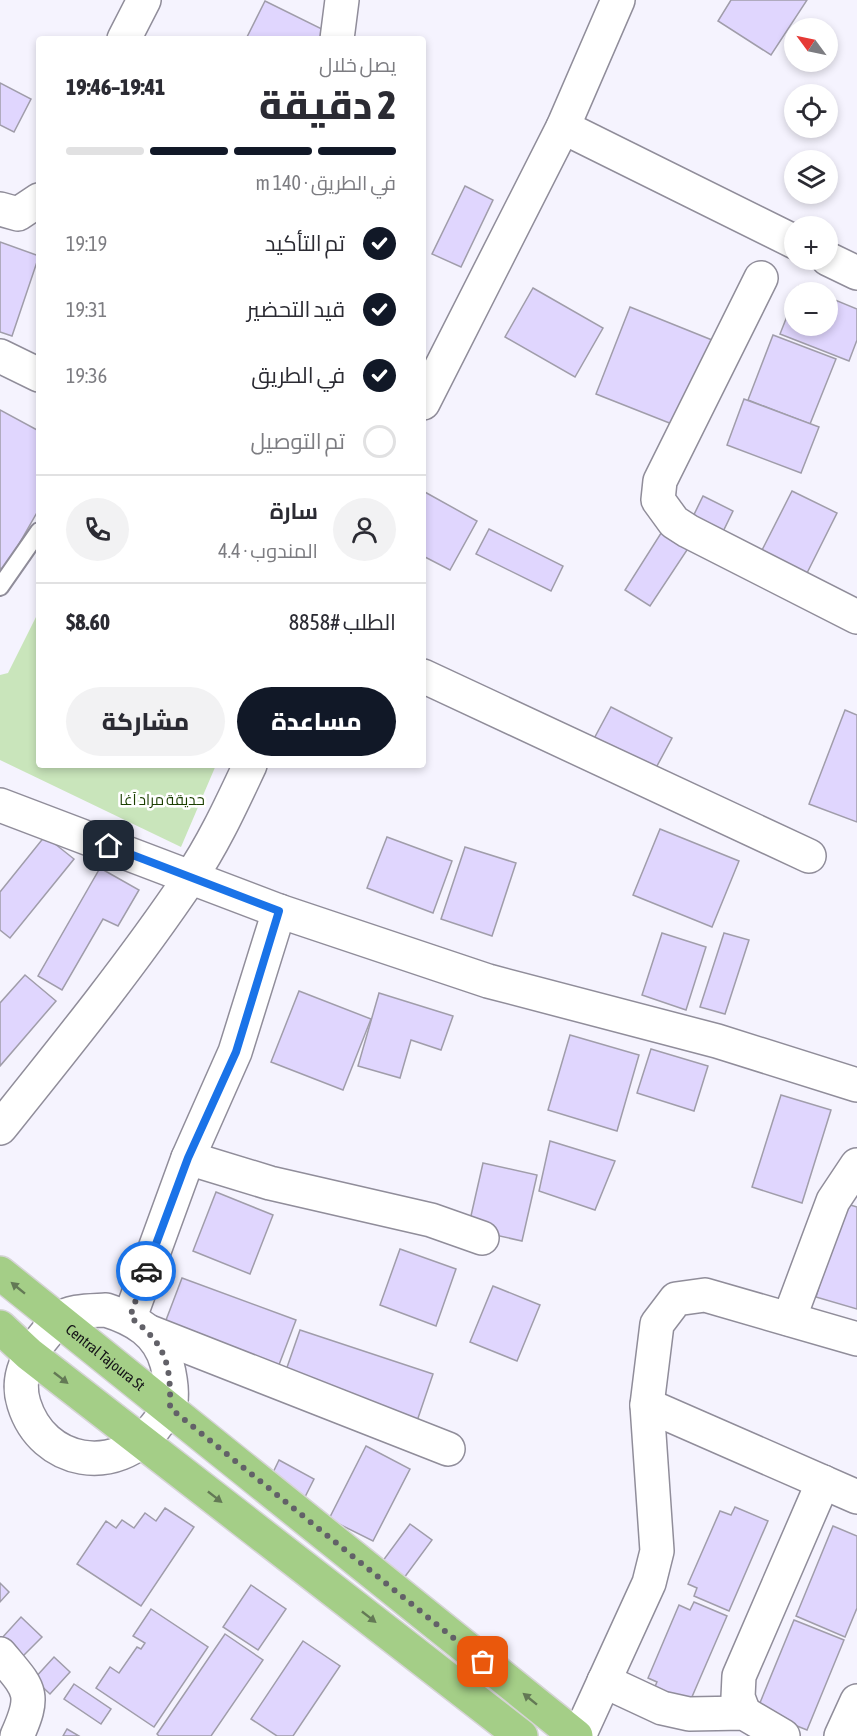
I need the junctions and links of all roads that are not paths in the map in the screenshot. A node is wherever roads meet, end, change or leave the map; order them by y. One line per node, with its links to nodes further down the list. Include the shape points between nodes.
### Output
1 (144, 0): 4 (street)
2 (342, 0): 5 (street)
3 (618, 0): 6 (street)
4 (126, 36)
5 (338, 36)
6 (563, 127): 9 (street); 15 (street)
7 (36, 202): 8 (street, via 18,214)
8 (0, 210)
9 (784, 237)
10 (838, 264): 11 (street)
11 (857, 273)
12 (761, 278): 18 (street, via 660,481 658,500 674,522 688,531)
13 (0, 356): 14 (street)
14 (36, 374)
15 (426, 397)
16 (36, 535): 17 (lane)
17 (0, 587)
18 (857, 617)
19 (426, 677): 22 (street)
20 (249, 768): 23 (street)
21 (0, 805): 23 (street)
22 (809, 856)
23 (191, 877): 24 (street); 26 (street)
24 (279, 911): 25 (street, via 488,981 717,1041); 27 (street, via 236,1052)
25 (857, 1085)
26 (0, 1128)
27 (188, 1158): 29 (street, via 270,1183 431,1220); 33 (street)
28 (857, 1165): 31 (street, via 833,1201)
29 (482, 1238)
30 (0, 1273): 32 (main road, Central Tajoura St, one-way to 30)
31 (789, 1319): 34 (street); 36 (street, via 705,1295 676,1299 657,1324)
32 (57, 1320): 33 (street, via 81,1311 106,1310); 35 (street); 37 (main road, Central Tajoura St)
33 (140, 1325): 37 (street, via 164,1353); 39 (street)
34 (857, 1339)
35 (9, 1340): 38 (main road, one-way to 38); 38 (street, via 32,1425 49,1443 71,1455 97,1459 122,1455)
36 (647, 1405): 40 (street); 43 (street, via 657,1551 649,1583)
37 (170, 1408): 38 (street); 48 (main road, Central Tajoura St, one-way to 37)
38 (143, 1442): 47 (main road, one-way to 47)
39 (448, 1449)
40 (823, 1482): 41 (street); 45 (street, via 739,1676 738,1697)
41 (857, 1497)
42 (0, 1654): 46 (street, via 25,1684 29,1698)
43 (604, 1682): 45 (street, via 662,1708 689,1714); 48 (street)
44 (857, 1701): 50 (street)
45 (744, 1713): 49 (street)
46 (17, 1736)
47 (521, 1736)
48 (578, 1736)
49 (783, 1736)
50 (842, 1736)

